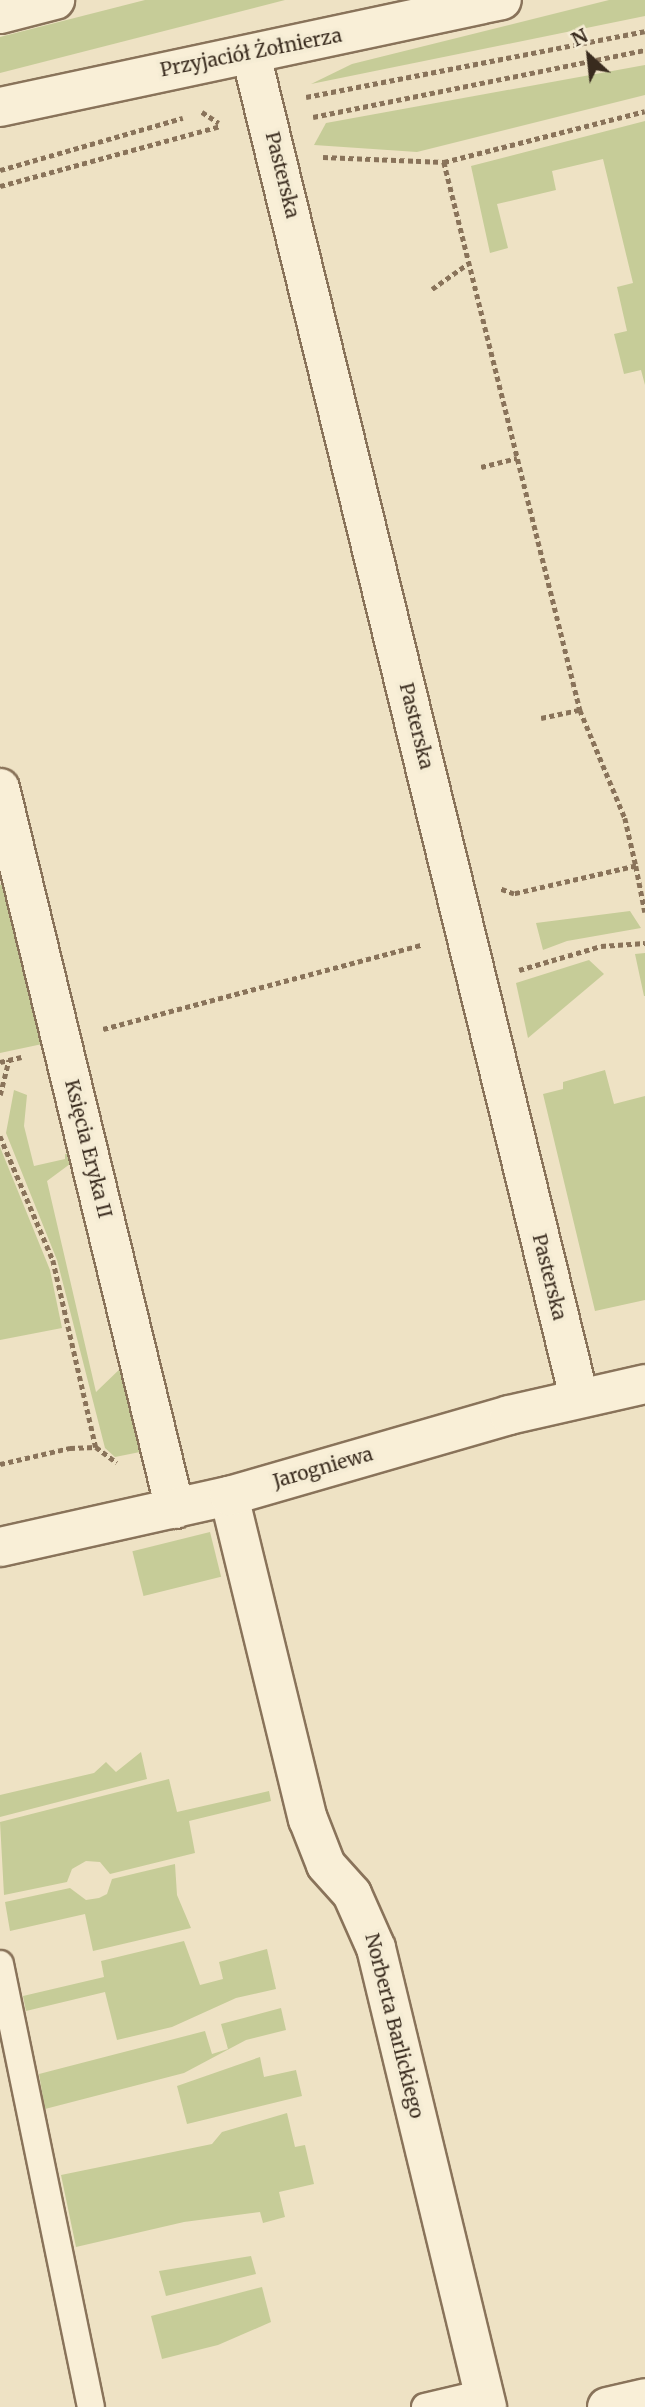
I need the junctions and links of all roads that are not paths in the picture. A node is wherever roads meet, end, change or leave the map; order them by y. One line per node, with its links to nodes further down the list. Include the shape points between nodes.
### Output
1 (55, 0): 3 (street)
2 (502, 0): 4 (street, Przyjaciół Żołnierza)
3 (0, 14)
4 (251, 55): 5 (street, Przyjaciół Żołnierza, via 129,76); 8 (street, Pasterska)
5 (0, 107)
6 (0, 788): 10 (street, Księcia Eryka II)
7 (645, 1384): 8 (street, Jarogniewa)
8 (579, 1397): 9 (street, Jarogniewa)
9 (229, 1496): 10 (street, Jarogniewa); 14 (street, Norberta Barlickiego, via 308,1819 326,1864 352,1894 376,1948)
10 (172, 1497): 11 (street, Jarogniewa)
11 (0, 1547)
12 (0, 1964): 15 (lane)
13 (645, 2398): 17 (street)
14 (486, 2400): 16 (lane)
15 (91, 2407)
16 (425, 2407)
17 (607, 2407)

